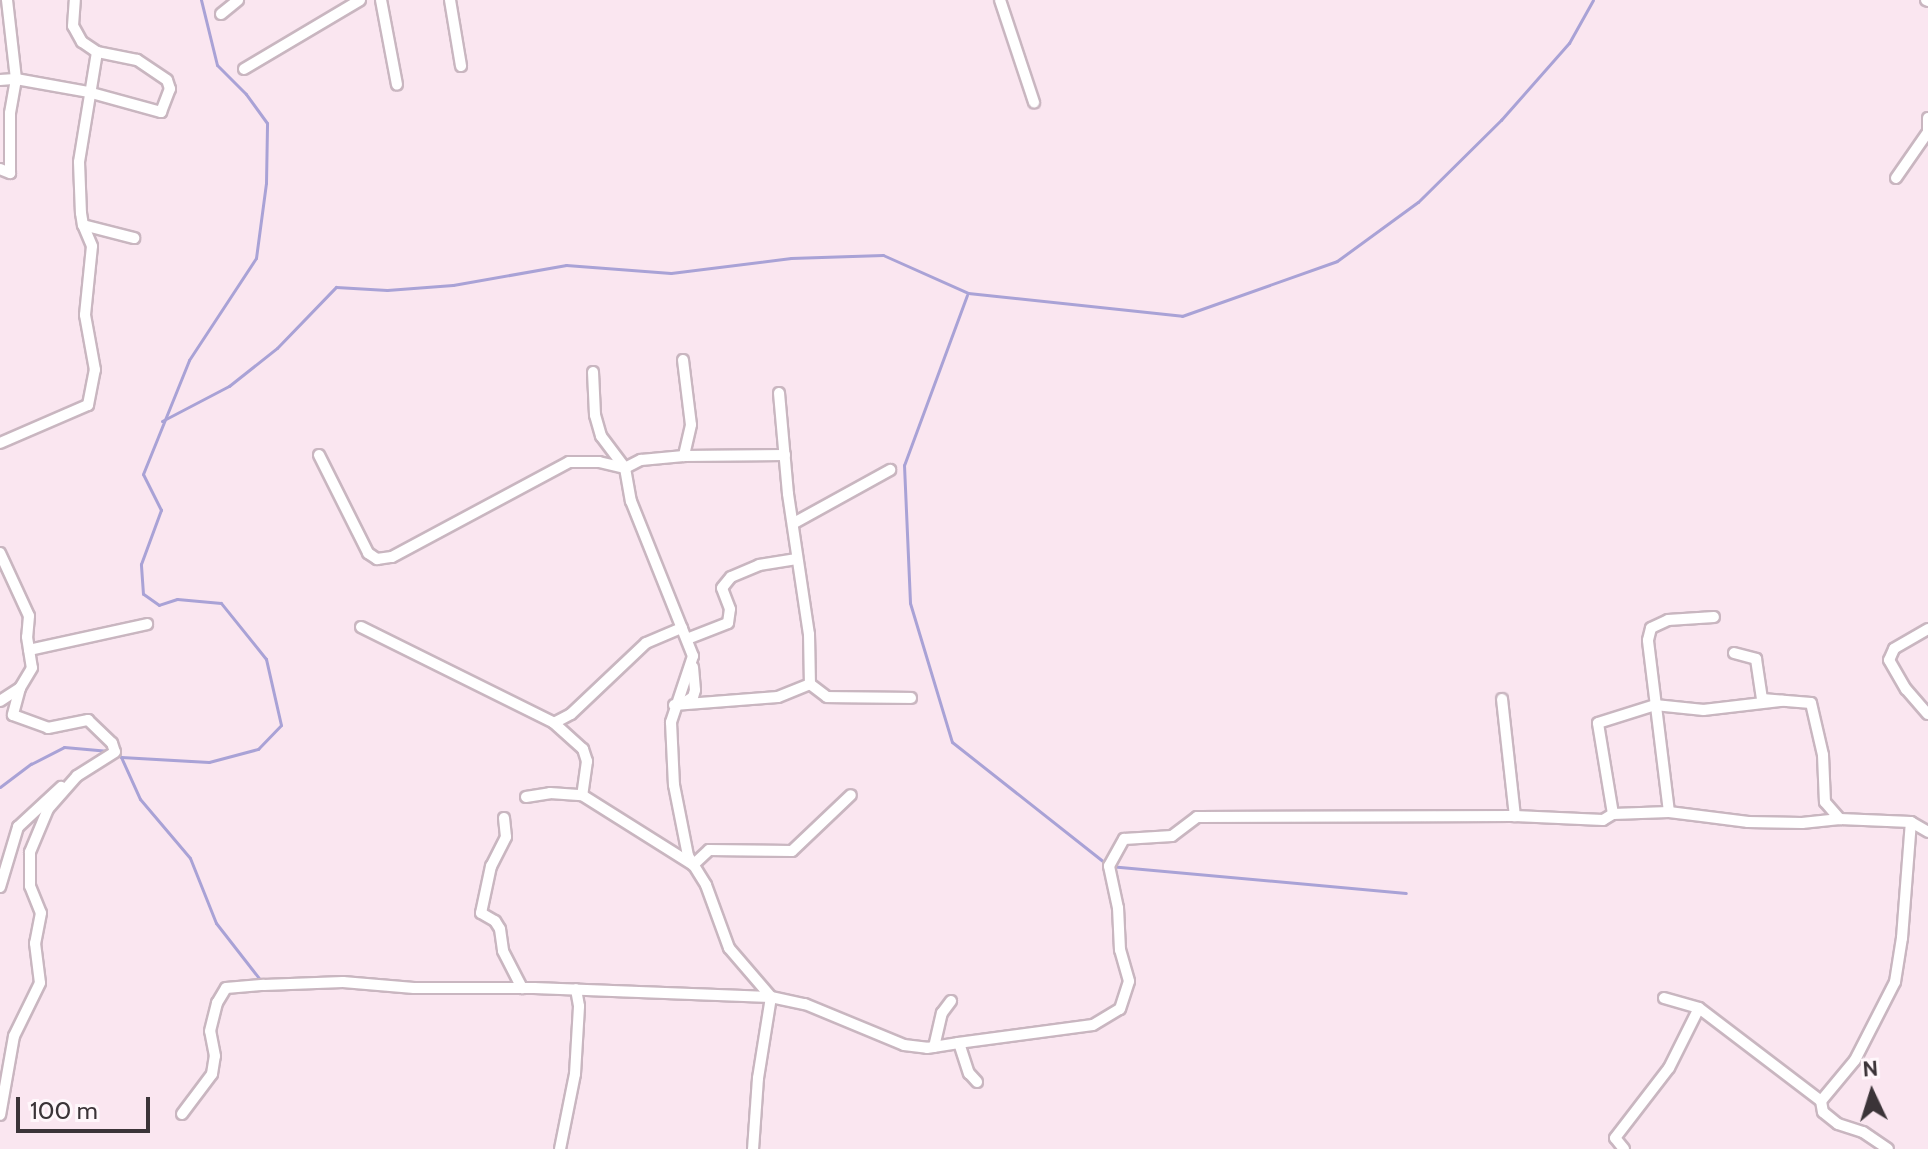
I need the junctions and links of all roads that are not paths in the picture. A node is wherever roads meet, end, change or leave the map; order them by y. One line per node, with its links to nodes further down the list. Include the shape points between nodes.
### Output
1 (7, 0): 12 (street)
2 (75, 0): 9 (street, via 76,35)
3 (238, 0): 8 (street)
4 (360, 0): 11 (street)
5 (381, 0): 14 (street)
6 (450, 0): 10 (street)
7 (1000, 0): 16 (street)
8 (221, 14)
9 (97, 52): 15 (street); 15 (street, via 137,60 167,80 170,89 161,112)
10 (461, 66)
11 (244, 69)
12 (16, 79): 13 (street); 15 (street); 19 (street, via 10,173)
13 (0, 80)
14 (397, 85)
15 (88, 92): 21 (street, via 79,162)
16 (1034, 102)
17 (1928, 118): 18 (street)
18 (1928, 132): 20 (street)
19 (0, 169)
20 (1896, 178)
21 (83, 225): 22 (street); 26 (street, via 92,246 85,315 95,370 88,405)
22 (134, 238)
23 (683, 360): 29 (street, via 691,425)
24 (593, 372): 30 (street, via 601,436)
25 (779, 393): 28 (street)
26 (0, 443)
27 (319, 455): 30 (street, via 368,553 377,559 392,557 569,462)
28 (785, 455): 29 (street); 32 (street)
29 (684, 456): 30 (street, via 641,460)
30 (625, 468): 38 (street, via 631,501)
31 (890, 470): 32 (street)
32 (794, 523): 34 (street)
33 (0, 553): 41 (street, via 29,616)
34 (797, 559): 40 (street, via 759,565 731,577 722,588 730,609 728,623); 43 (street, via 809,634)
35 (1714, 617): 50 (street, via 1668,620 1651,628)
36 (147, 624): 41 (street)
37 (361, 627): 52 (street)
38 (682, 628): 40 (street); 52 (street, via 646,643 571,714)
39 (1928, 629): 51 (street, via 1894,649 1889,660)
40 (687, 639): 49 (street, via 693,665)
41 (29, 650): 44 (street, via 32,668)
42 (1734, 653): 48 (street, via 1756,659 1762,699)
43 (810, 684): 45 (street, via 827,697); 49 (street, via 778,697)
44 (20, 688): 47 (street); 53 (street, via 13,715 48,728 88,720 112,743 115,752)
45 (911, 698)
46 (1502, 699): 59 (street)
47 (0, 701)
48 (1781, 701): 50 (street, via 1704,710); 61 (street, via 1811,703 1822,744 1825,802)
49 (678, 704): 64 (street, via 671,728 674,785)
50 (1655, 705): 57 (street); 58 (street, via 1598,723)
51 (1928, 714)
52 (554, 723): 54 (street, via 583,749 587,761)
53 (70, 783): 65 (street, via 18,827); 77 (street, via 44,814 30,852 30,886 41,913 35,943 40,983 14,1036)
54 (582, 795): 56 (street); 64 (street)
55 (851, 795): 64 (street, via 792,851 709,850)
56 (526, 797)
57 (1669, 812): 58 (street); 61 (street, via 1748,822)
58 (1613, 814): 59 (street, via 1603,820)
59 (1515, 816): 72 (street, via 1197,817 1172,836 1124,839 1109,866 1129,981 1120,1009 1093,1025)
60 (504, 818): 66 (street, via 506,837 491,866 481,913 500,929 503,951)
61 (1840, 819): 62 (street)
62 (1911, 822): 63 (street); 75 (street, via 1895,982 1855,1060)
63 (1928, 832)
64 (693, 865): 68 (street, via 729,948)
65 (0, 887)
66 (522, 988): 67 (street); 76 (street, via 343,982 226,988 210,1031 212,1074)
67 (576, 989): 68 (street); 78 (street, via 575,1074)
68 (771, 997): 73 (street, via 805,1004 904,1045); 79 (street)
69 (1664, 998): 71 (street)
70 (951, 1001): 73 (street, via 942,1013)
71 (1699, 1008): 75 (street); 80 (street, via 1669,1068 1615,1138)
72 (958, 1043): 73 (street); 74 (street)
73 (934, 1047)
74 (977, 1082)
75 (1821, 1101): 81 (street, via 1823,1112 1838,1124 1863,1132)
76 (182, 1114)
77 (0, 1115)
78 (560, 1149)
79 (753, 1149)
80 (1624, 1149)
81 (1888, 1149)

